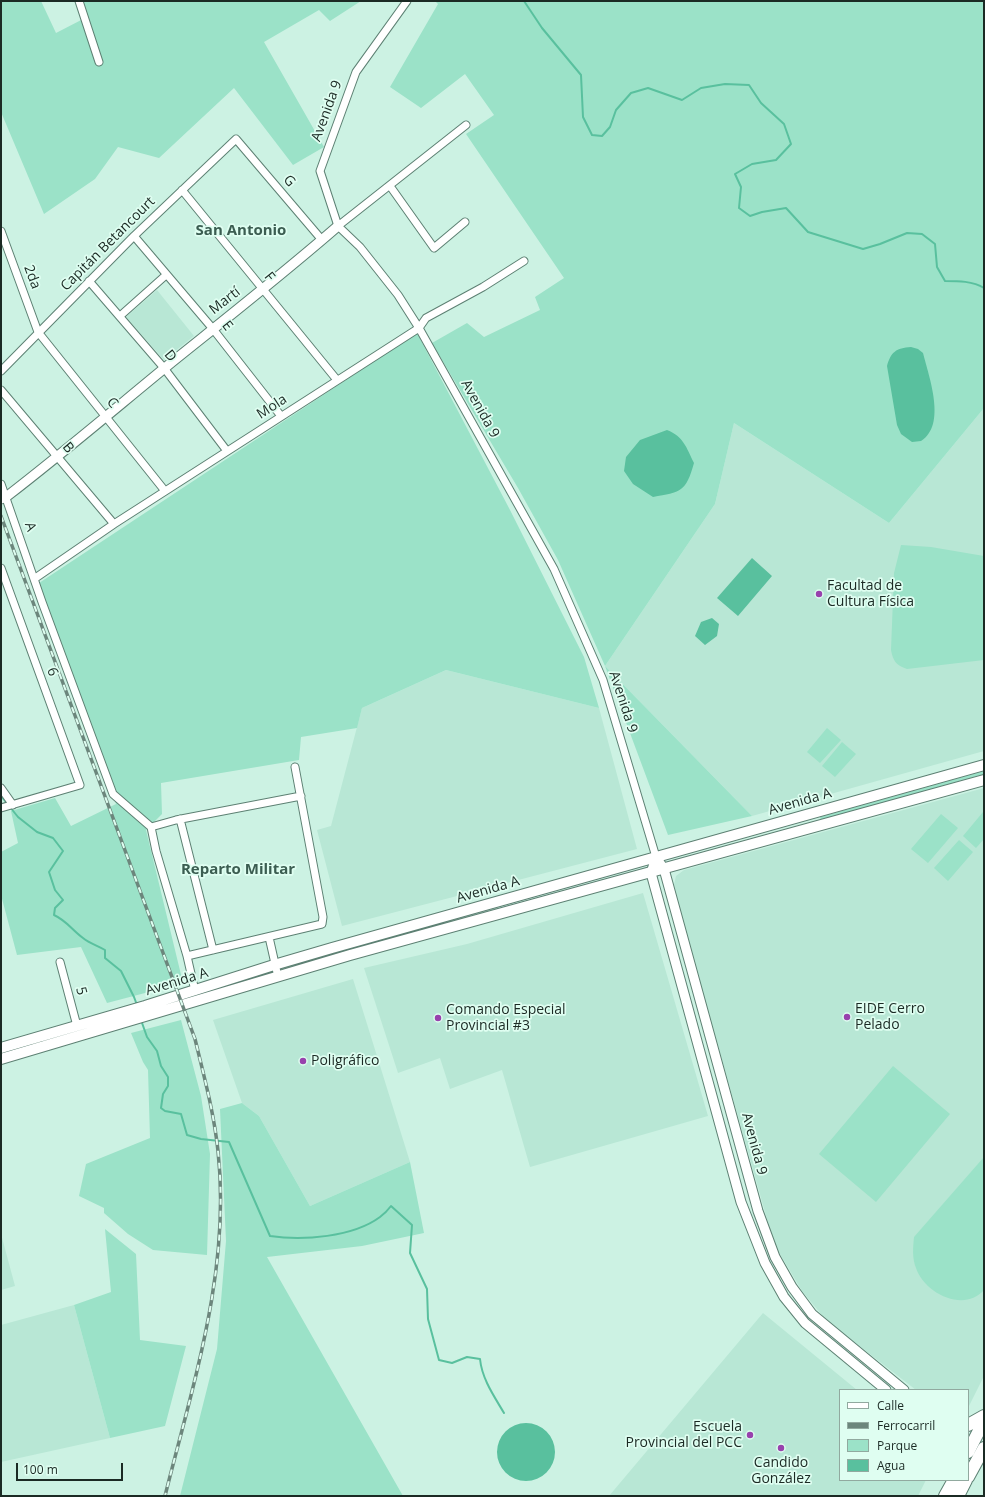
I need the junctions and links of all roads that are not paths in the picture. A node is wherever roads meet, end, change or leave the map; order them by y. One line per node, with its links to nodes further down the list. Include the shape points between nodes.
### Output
1 (80, 1): 3 (street)
2 (407, 1): 9 (street, Avenida 9, via 356,72 320,171)
3 (99, 62)
4 (466, 126): 6 (street, Martí)
5 (236, 139): 7 (street, Capitán Betancourt); 12 (street, G)
6 (390, 186): 8 (street, via 434,248); 9 (street, Martí)
7 (182, 190): 11 (street, Capitán Betancourt); 16 (street, F)
8 (465, 222)
9 (338, 226): 12 (street, Martí); 18 (street, Avenida 9, via 365,253)
10 (1, 231): 20 (street, 2da)
11 (134, 236): 14 (street, E); 15 (street, Capitán Betancourt)
12 (322, 240): 16 (street, Martí)
13 (524, 261): 18 (street, Mola, via 426,318)
14 (166, 275): 17 (street); 19 (street, E)
15 (89, 281): 17 (street, D); 20 (street, Capitán Betancourt)
16 (262, 289): 19 (street, Martí); 23 (street, F)
17 (120, 316): 21 (street, D)
18 (419, 328): 23 (street, Mola); 46 (street, Avenida 9, via 554,569 603,680)
19 (213, 329): 21 (street, Martí); 26 (street, E)
20 (38, 332): 22 (street, Capitán Betancourt); 25 (street, C)
21 (164, 368): 25 (street, Martí); 27 (street, D)
22 (1, 371)
23 (337, 380): 26 (street, Mola)
24 (1, 390): 28 (street, B)
25 (106, 416): 28 (street, Martí); 30 (street, C)
26 (281, 416): 27 (street, Mola)
27 (227, 451): 30 (street, Mola)
28 (58, 457): 31 (street, Martí); 32 (street, B)
29 (1, 484): 31 (street, A)
30 (165, 491): 32 (street, Mola)
31 (3, 498): 34 (street, A)
32 (114, 524): 34 (street, Mola)
33 (1, 568): 40 (street, 6, via 80,785)
34 (34, 579): 44 (street, A, via 113,794)
35 (984, 765): 43 (main road, Avenida A)
36 (295, 767): 39 (street)
37 (984, 780): 45 (main road, Avenida A)
38 (1, 788): 40 (street)
39 (301, 796): 42 (street); 49 (street, via 324,916 322,924)
40 (13, 805): 41 (street)
41 (3, 808)
42 (180, 819): 44 (street); 50 (street)
43 (792, 819): 45 (main road); 46 (main road, Avenida A)
44 (151, 827): 51 (street)
45 (806, 829): 47 (main road, Avenida A)
46 (656, 858): 47 (street, Avenida 9); 48 (street); 53 (main road, Avenida A)
47 (664, 868): 48 (main road, Avenida A); 60 (street, Avenida 9)
48 (651, 873): 54 (main road, Avenida A); 61 (street, Avenida 9)
49 (269, 937): 50 (street); 53 (street)
50 (213, 950): 51 (street)
51 (187, 956): 55 (street)
52 (60, 962): 57 (street, 5)
53 (274, 965): 54 (street); 55 (main road, Avenida A)
54 (278, 976): 56 (main road, Avenida A)
55 (195, 991): 56 (main road, Avenida A)
56 (146, 1011): 57 (main road, Avenida A, via 131,1010); 59 (main road, Avenida A, via 134,1020)
57 (77, 1026): 58 (main road, Avenida A)
58 (1, 1048)
59 (1, 1059)
60 (733, 1120): 61 (street); 62 (street, Avenida 9, via 758,1211 775,1258 812,1314)
61 (720, 1124): 63 (street, Avenida 9, via 741,1202 765,1263 784,1296 805,1323)
62 (847, 1343): 63 (street); 65 (street, Avenida 9)
63 (840, 1352): 64 (street, Avenida 9)
64 (885, 1389)
65 (903, 1389)
66 (984, 1416): 68 (highway)
67 (984, 1421): 69 (highway)
68 (969, 1424)
69 (970, 1446): 70 (street)
70 (983, 1450): 71 (highway)
71 (972, 1459): 72 (highway)
72 (969, 1472)
73 (953, 1481): 75 (highway)
74 (966, 1481): 76 (highway)
75 (945, 1496)
76 (958, 1496)

